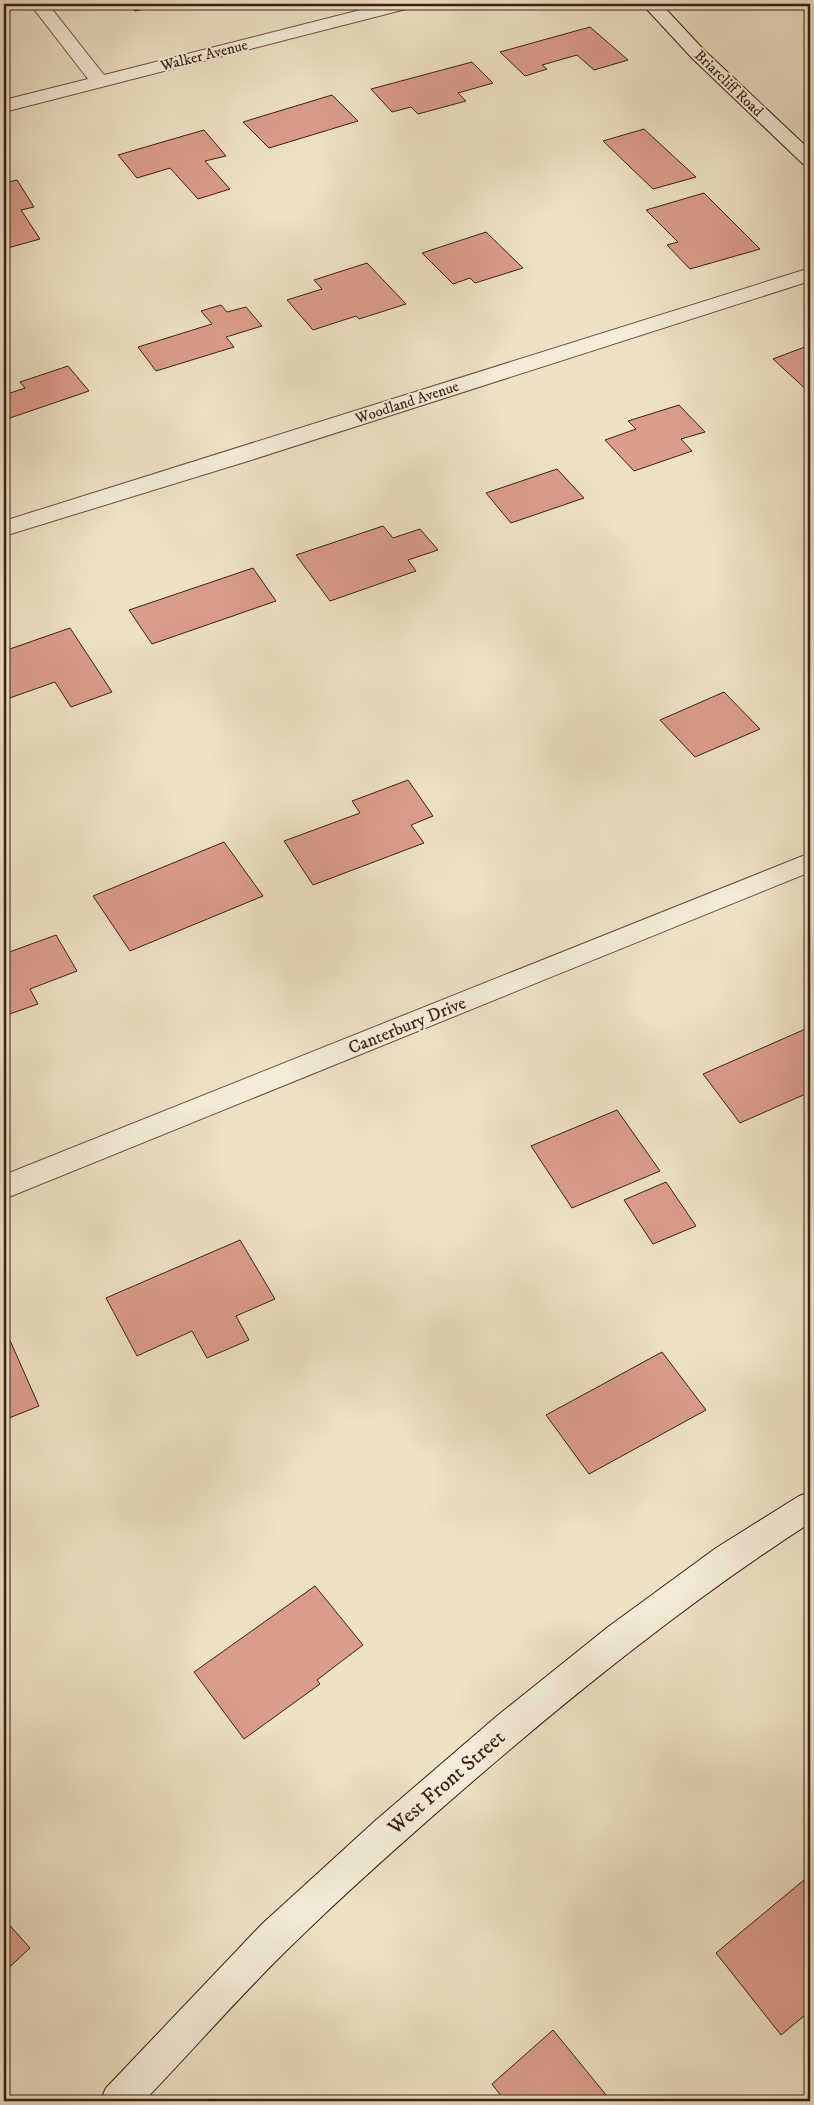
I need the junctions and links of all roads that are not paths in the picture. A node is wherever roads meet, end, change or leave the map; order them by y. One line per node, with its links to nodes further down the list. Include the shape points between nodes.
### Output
1 (39, 4): 4 (street)
2 (404, 4): 4 (street, Walker Avenue)
3 (651, 4): 6 (street, Briarcliff Road, via 698,54)
4 (100, 82): 5 (street, Walker Avenue)
5 (4, 106)
6 (810, 160)
7 (810, 274): 8 (street, Woodland Avenue)
8 (4, 529)
9 (810, 862): 10 (street, Canterbury Drive)
10 (4, 1187)
11 (810, 1506): 12 (street, West Front Street, via 727,1559 620,1638 401,1820 275,1937)
12 (119, 2101)

